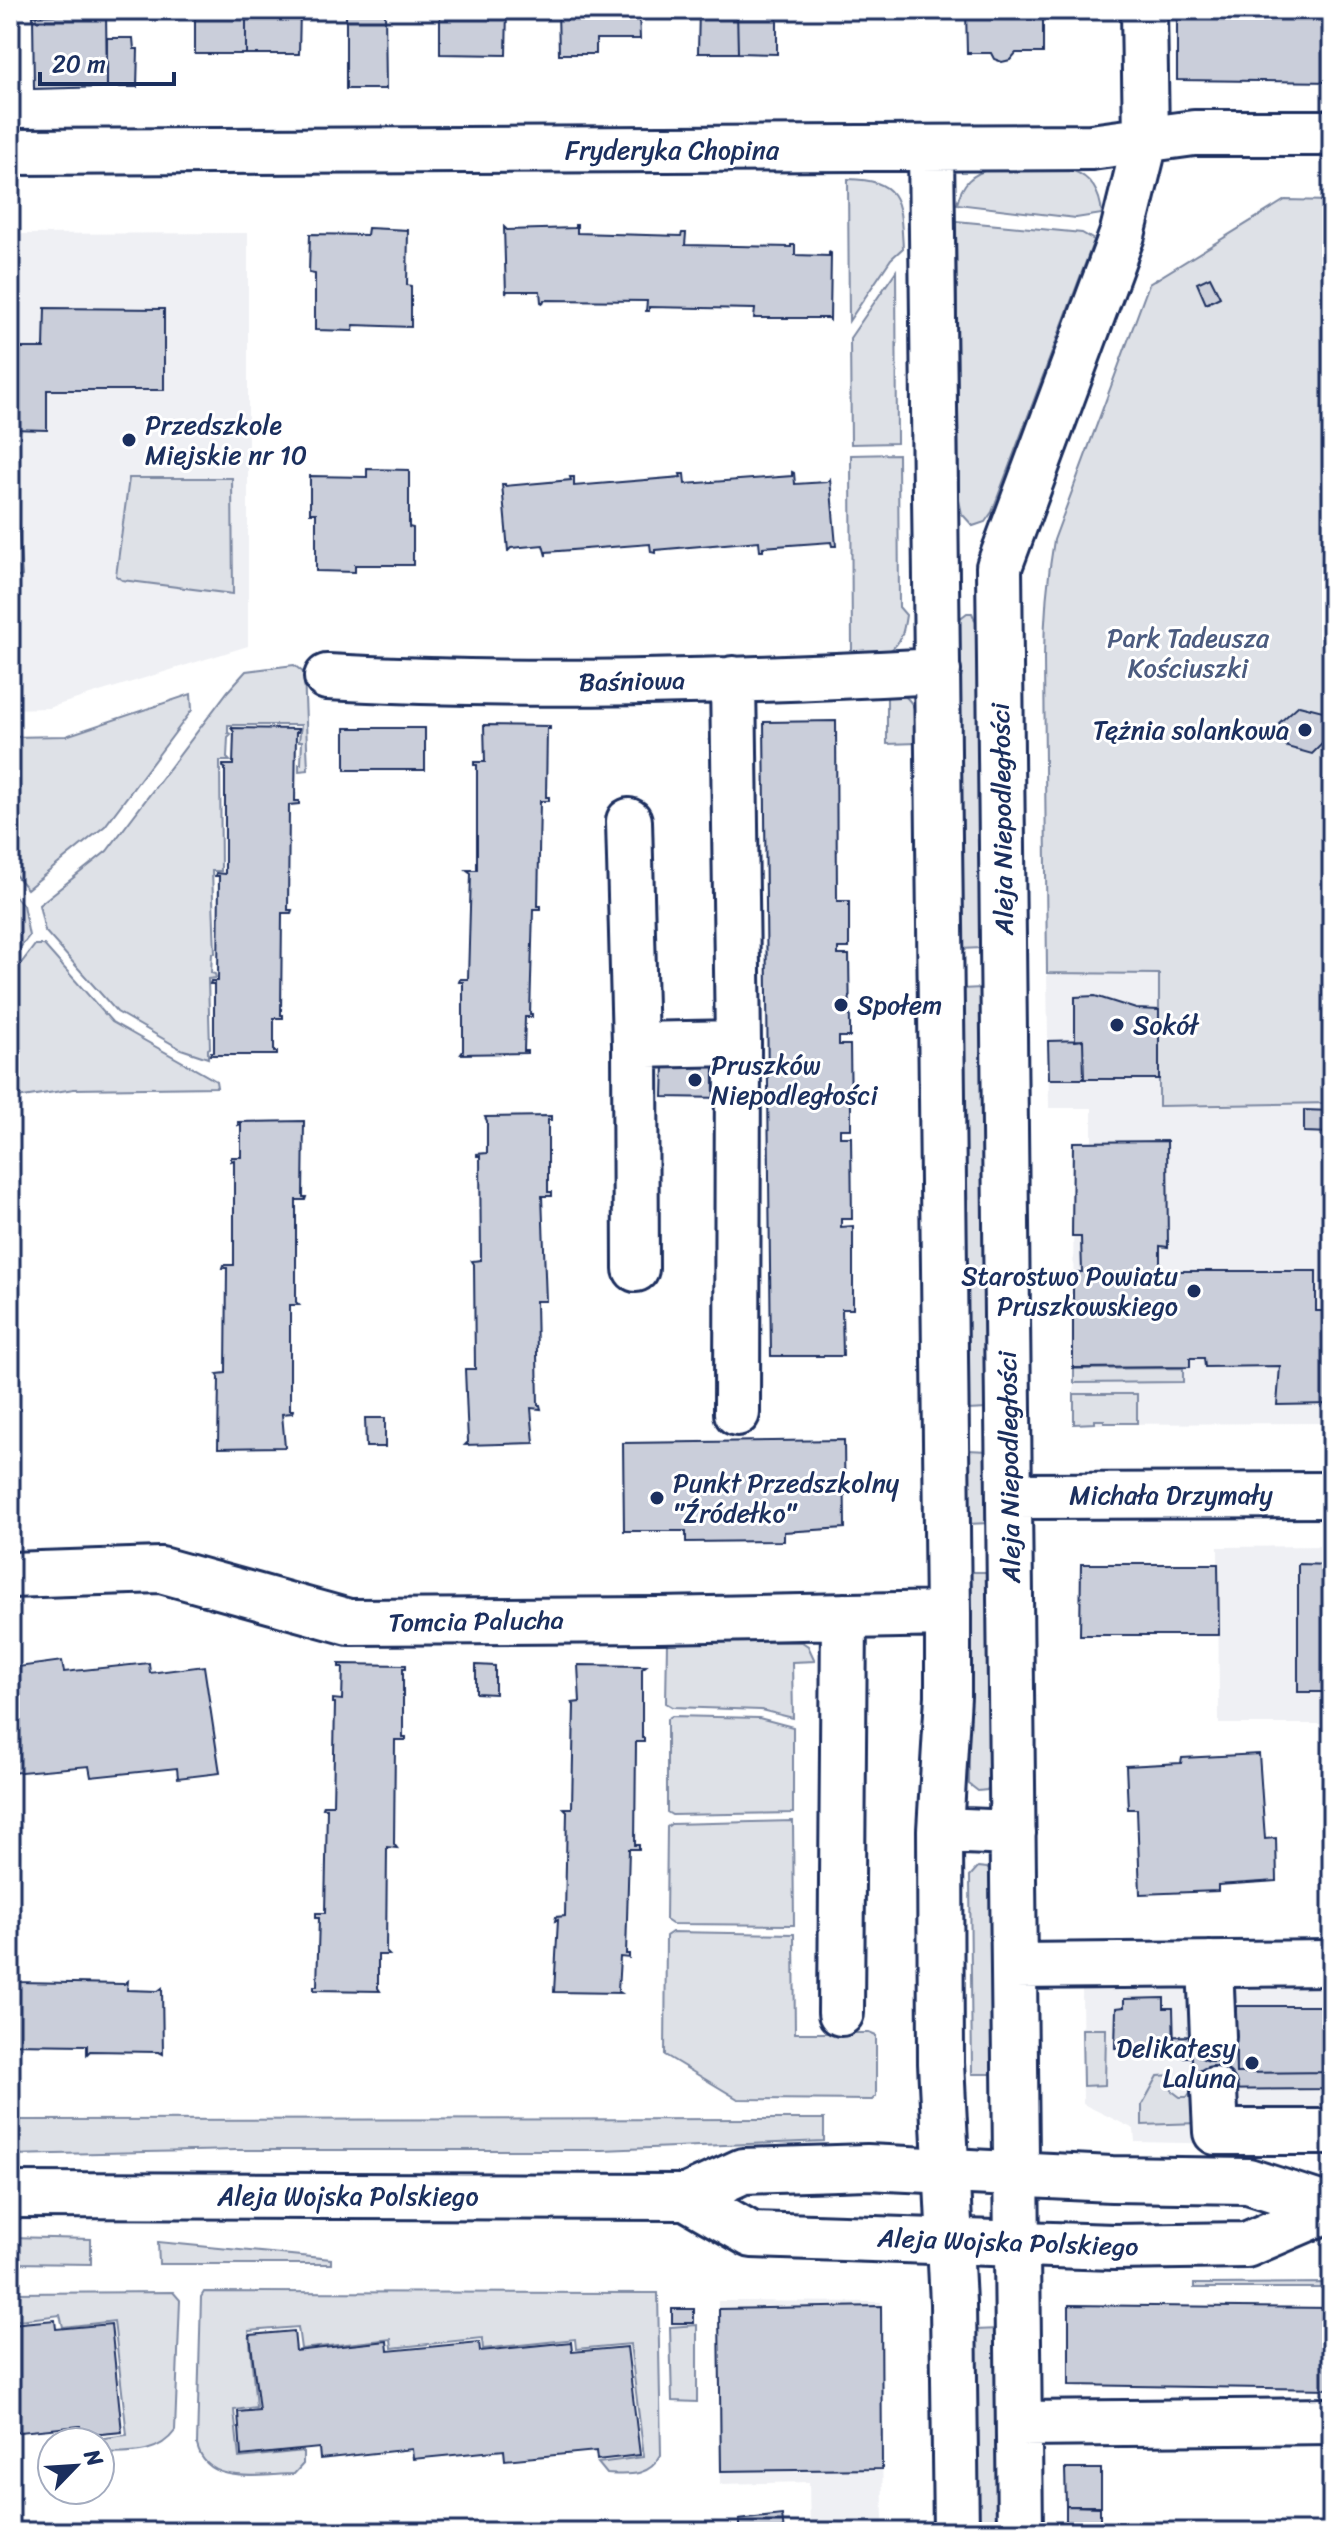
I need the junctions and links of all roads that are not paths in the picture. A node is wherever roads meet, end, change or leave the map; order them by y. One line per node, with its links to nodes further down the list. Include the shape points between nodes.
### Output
1 (1144, 10): 3 (street, Aleja Niepodległości)
2 (1332, 133): 3 (street, Fryderyka Chopina)
3 (1146, 138): 4 (street, Fryderyka Chopina, via 1091,147); 7 (street, Aleja Niepodległości, via 1122,235)
4 (931, 148): 5 (street, Fryderyka Chopina); 6 (street)
5 (10, 152)
6 (936, 565): 7 (street); 8 (street)
7 (999, 567): 17 (street, Aleja Niepodległości)
8 (938, 671): 10 (street, Baśniowa); 19 (street)
9 (327, 677): 10 (street, Baśniowa, via 433,683)
10 (733, 679): 12 (street)
11 (629, 821): 13 (street)
12 (738, 1043): 13 (street); 15 (street)
13 (635, 1045): 14 (street)
14 (636, 1269)
15 (737, 1413)
16 (1332, 1495): 17 (street, Michała Drzymały)
17 (1010, 1496): 22 (street, Aleja Niepodległości)
18 (10, 1575): 20 (street, Tomcia Palucha, via 161,1570 349,1622)
19 (948, 1614): 20 (street, Tomcia Palucha); 21 (street)
20 (844, 1616): 26 (street)
21 (940, 1830): 22 (street); 30 (street)
22 (1013, 1833): 25 (street, Aleja Niepodległości)
23 (1332, 1963): 24 (street)
24 (1210, 1964): 25 (street); 27 (street)
25 (1014, 1966): 31 (street, Aleja Niepodległości)
26 (841, 2013)
27 (1213, 2037)
28 (1214, 2090): 29 (street, via 1216,2132)
29 (1332, 2132)
30 (946, 2170): 31 (street, Aleja Wojska Polskiego); 33 (street, Aleja Wojska Polskiego, via 743,2171); 35 (street)
31 (1016, 2174): 34 (street, Aleja Wojska Polskiego, via 1248,2181); 36 (street, Aleja Niepodległości)
32 (10, 2195): 33 (street, Aleja Wojska Polskiego)
33 (686, 2197): 35 (street, Aleja Wojska Polskiego, via 752,2235)
34 (1332, 2208): 36 (street, Aleja Wojska Polskiego, via 1246,2245)
35 (950, 2241): 36 (street, Aleja Wojska Polskiego); 39 (street)
36 (1017, 2243): 38 (street, Aleja Niepodległości)
37 (1332, 2421): 38 (street)
38 (1020, 2424): 40 (street, Aleja Niepodległości)
39 (956, 2532)
40 (1020, 2532)

